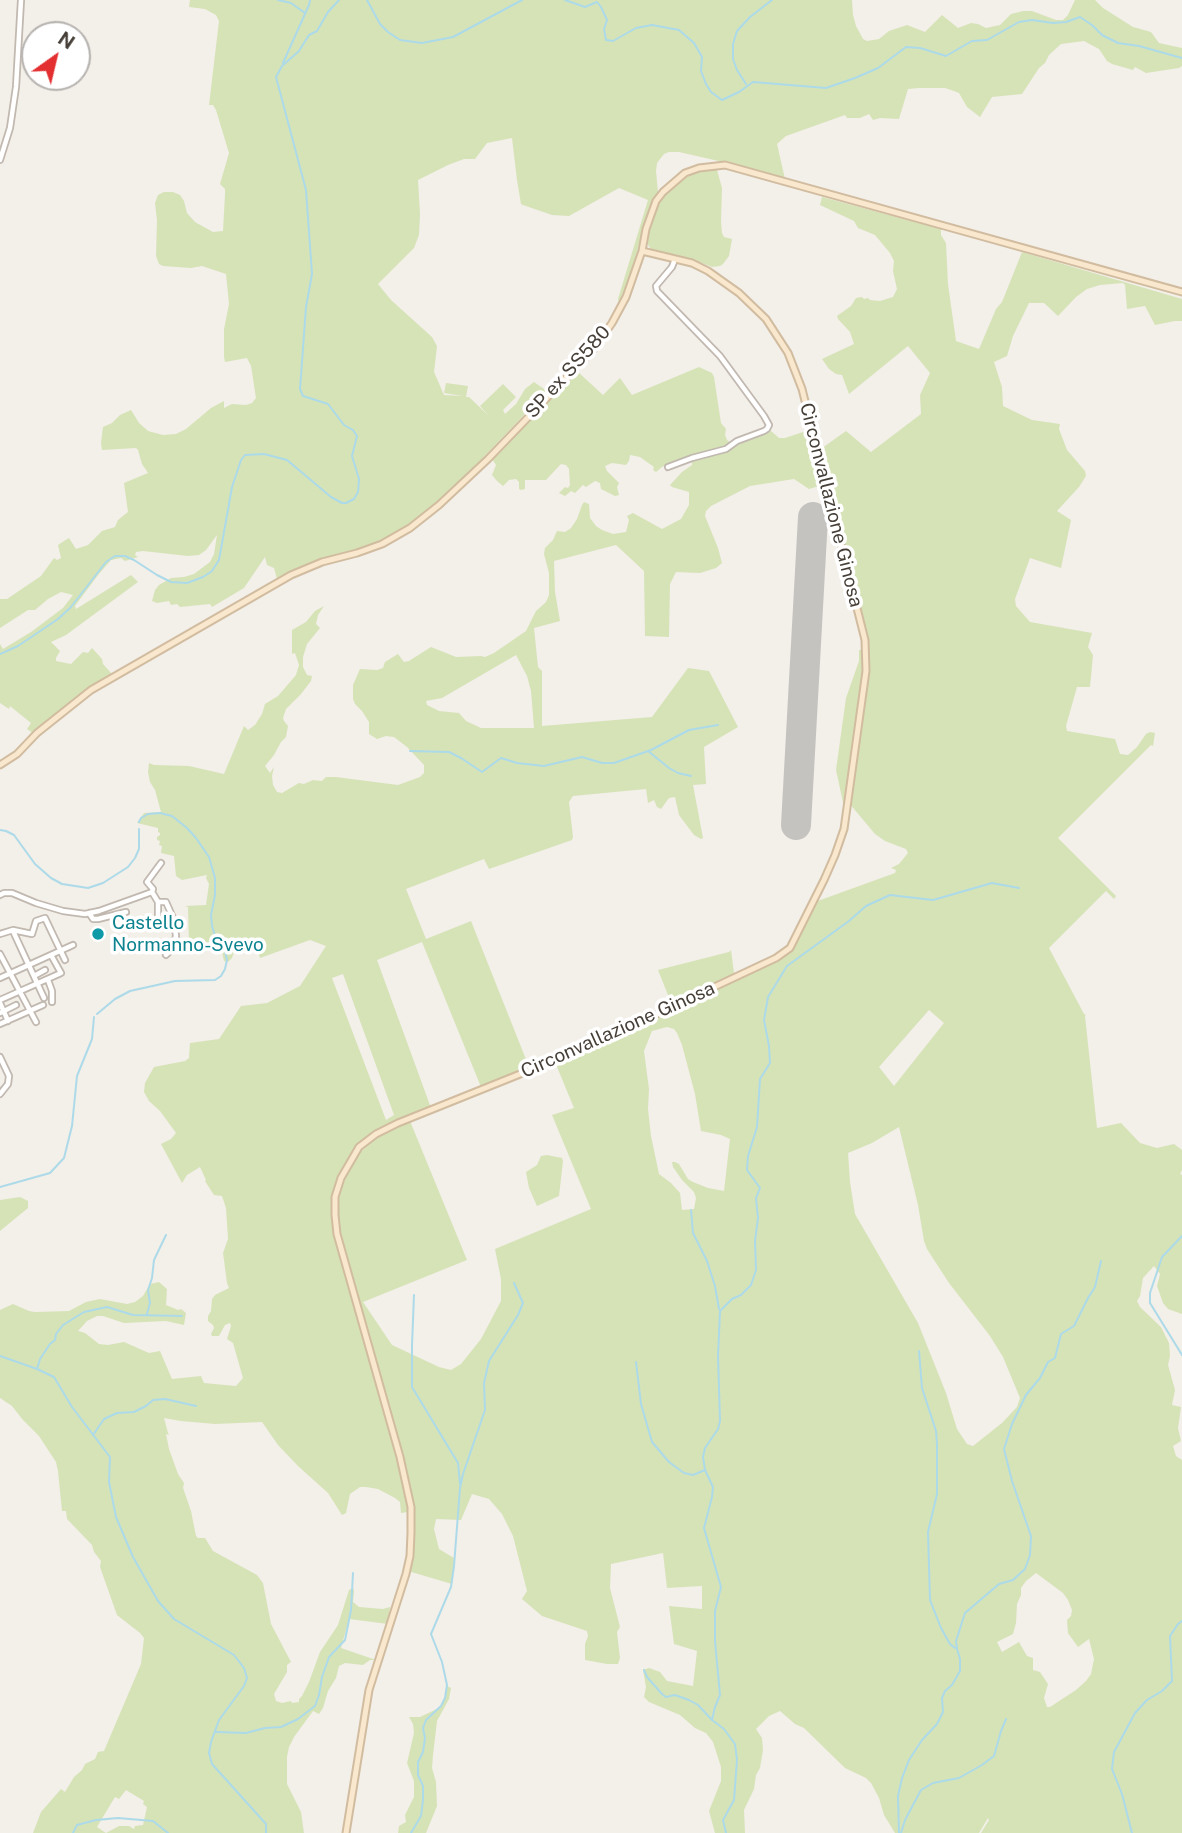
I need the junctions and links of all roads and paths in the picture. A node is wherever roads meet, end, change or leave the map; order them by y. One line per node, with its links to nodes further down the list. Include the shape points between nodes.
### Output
1 (21, 0): 2 (street, via 16,87)
2 (0, 160)
3 (642, 251): 4 (main road, Circonvallazione Ginosa); 5 (main road, SP ex SS580, via 651,213 663,192 685,173 724,165); 7 (main road, SP ex SS580, via 626,297 593,350 439,505 382,544 290,575 91,690)
4 (676, 259): 6 (street, via 657,291 720,356 769,425 726,449); 43 (main road, Circonvallazione Ginosa, via 717,278 766,319 788,353 802,390 865,640 866,671 844,828 790,948 776,958 580,1050 376,1134 349,1161 335,1197 338,1234 407,1483 411,1520 406,1574 369,1690)
5 (1182, 292)
6 (668, 467)
7 (0, 765)
8 (161, 863): 9 (street, via 147,882)
9 (152, 892): 11 (street); 13 (street)
10 (0, 895): 13 (street, via 12,893 63,911)
11 (158, 902): 14 (street); 21 (street, via 166,902 174,920 176,936)
12 (126, 912): 13 (street, via 98,919)
13 (89, 914)
14 (158, 920)
15 (13, 930): 16 (street); 18 (street, via 32,934 36,922 45,918); 23 (street)
16 (0, 934)
17 (73, 945): 18 (street)
18 (61, 950): 20 (street); 22 (street)
19 (0, 954): 25 (street)
20 (51, 955): 23 (street); 28 (street, via 61,974)
21 (166, 955)
22 (65, 960)
23 (29, 965): 25 (street); 26 (street)
24 (45, 970): 26 (street)
25 (10, 973): 27 (street); 30 (street)
26 (34, 976): 29 (street)
27 (0, 978)
28 (48, 980): 29 (street); 33 (street)
29 (38, 984): 30 (street); 31 (street)
30 (21, 992): 32 (street); 36 (street)
31 (44, 998)
32 (0, 1002): 37 (street)
33 (52, 1002)
34 (16, 1005): 37 (street)
35 (43, 1005): 36 (street)
36 (30, 1011): 38 (street); 39 (street)
37 (2, 1012): 38 (street)
38 (8, 1021): 40 (street)
39 (36, 1022)
40 (0, 1024)
41 (0, 1057): 42 (street, via 9,1080)
42 (0, 1094)
43 (346, 1833)

